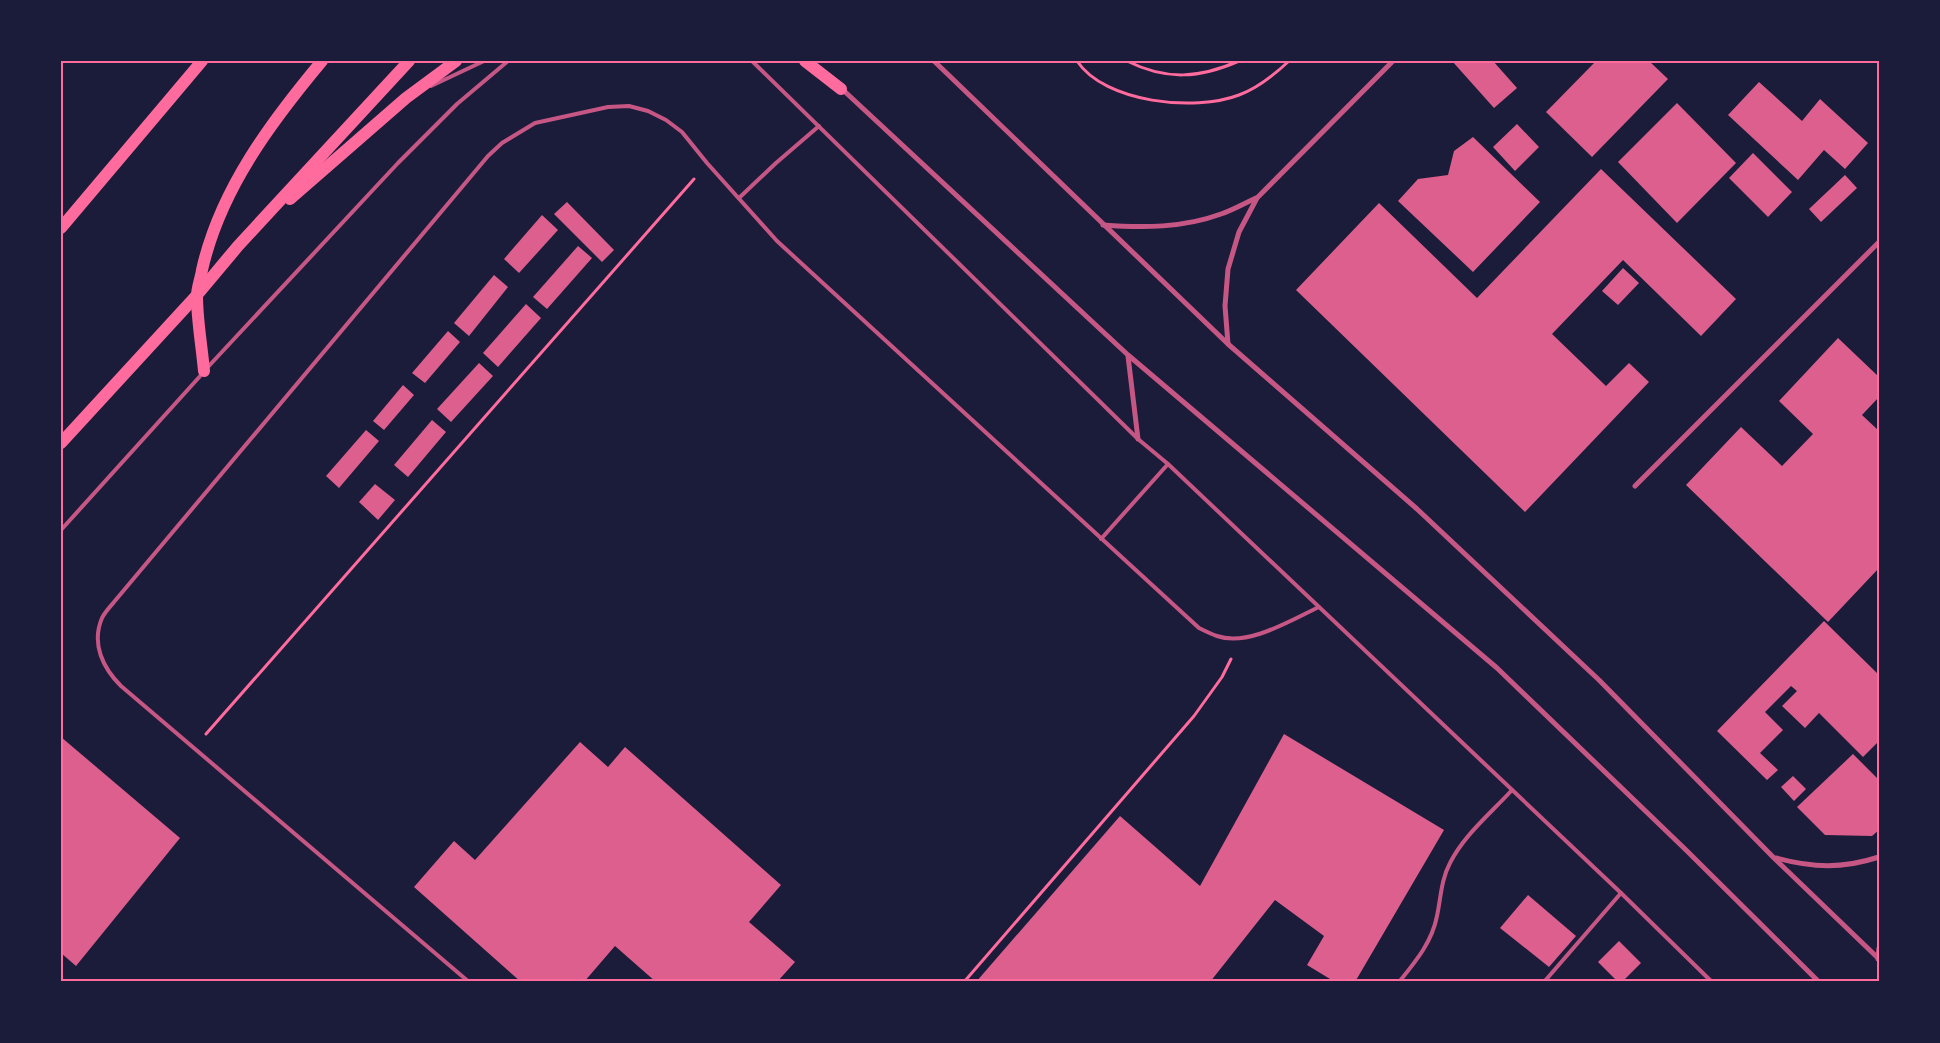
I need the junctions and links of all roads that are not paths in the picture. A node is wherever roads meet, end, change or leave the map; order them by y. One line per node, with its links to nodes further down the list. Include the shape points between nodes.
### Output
1 (202, 61): 18 (main road)
2 (322, 61): 21 (main road, via 270,128 243,170 209,244)
3 (409, 61): 20 (main road)
4 (456, 61): 13 (main road)
5 (484, 61): 13 (lane)
6 (508, 61): 24 (lane, via 457,104 398,163)
7 (752, 61): 14 (lane)
8 (806, 61): 12 (main road)
9 (816, 61): 12 (street)
10 (934, 61): 17 (street)
11 (1393, 61): 16 (street)
12 (841, 89): 23 (street)
13 (406, 98): 20 (main road)
14 (819, 126): 15 (lane); 25 (lane)
15 (738, 198): 30 (lane, via 777,241); 39 (lane, via 682,132 648,111 628,106 608,107 535,124 502,142 102,618 98,637 100,657 109,674)
16 (1256, 198): 17 (street, via 1220,214 1182,224 1142,228); 22 (street, via 1239,232 1228,268 1225,306)
17 (1104, 225): 22 (street)
18 (61, 228)
19 (1879, 242): 28 (street)
20 (238, 246): 21 (main road)
21 (197, 294): 24 (main road); 26 (main road)
22 (1228, 344): 34 (street, via 1417,509 1592,674)
23 (1128, 355): 25 (street); 43 (street, via 1497,668)
24 (204, 371): 29 (lane)
25 (1138, 439): 27 (lane)
26 (61, 443)
27 (1168, 464): 30 (lane); 31 (lane)
28 (1635, 486)
29 (61, 530)
30 (1101, 539): 31 (lane, via 1199,628 1218,637 1240,639 1260,634)
31 (1319, 607): 32 (lane)
32 (1512, 790): 35 (lane); 40 (lane, via 1458,849 1449,864 1442,881 1438,915 1427,945)
33 (1879, 857): 34 (street, via 1833,867 1803,865)
34 (1774, 858): 37 (street)
35 (1621, 893): 38 (lane); 41 (lane)
36 (1879, 948): 37 (street)
37 (1878, 959)
38 (1711, 980): 42 (lane)
39 (469, 982)
40 (1399, 982)
41 (1544, 982)
42 (1716, 982)
43 (1819, 982)

